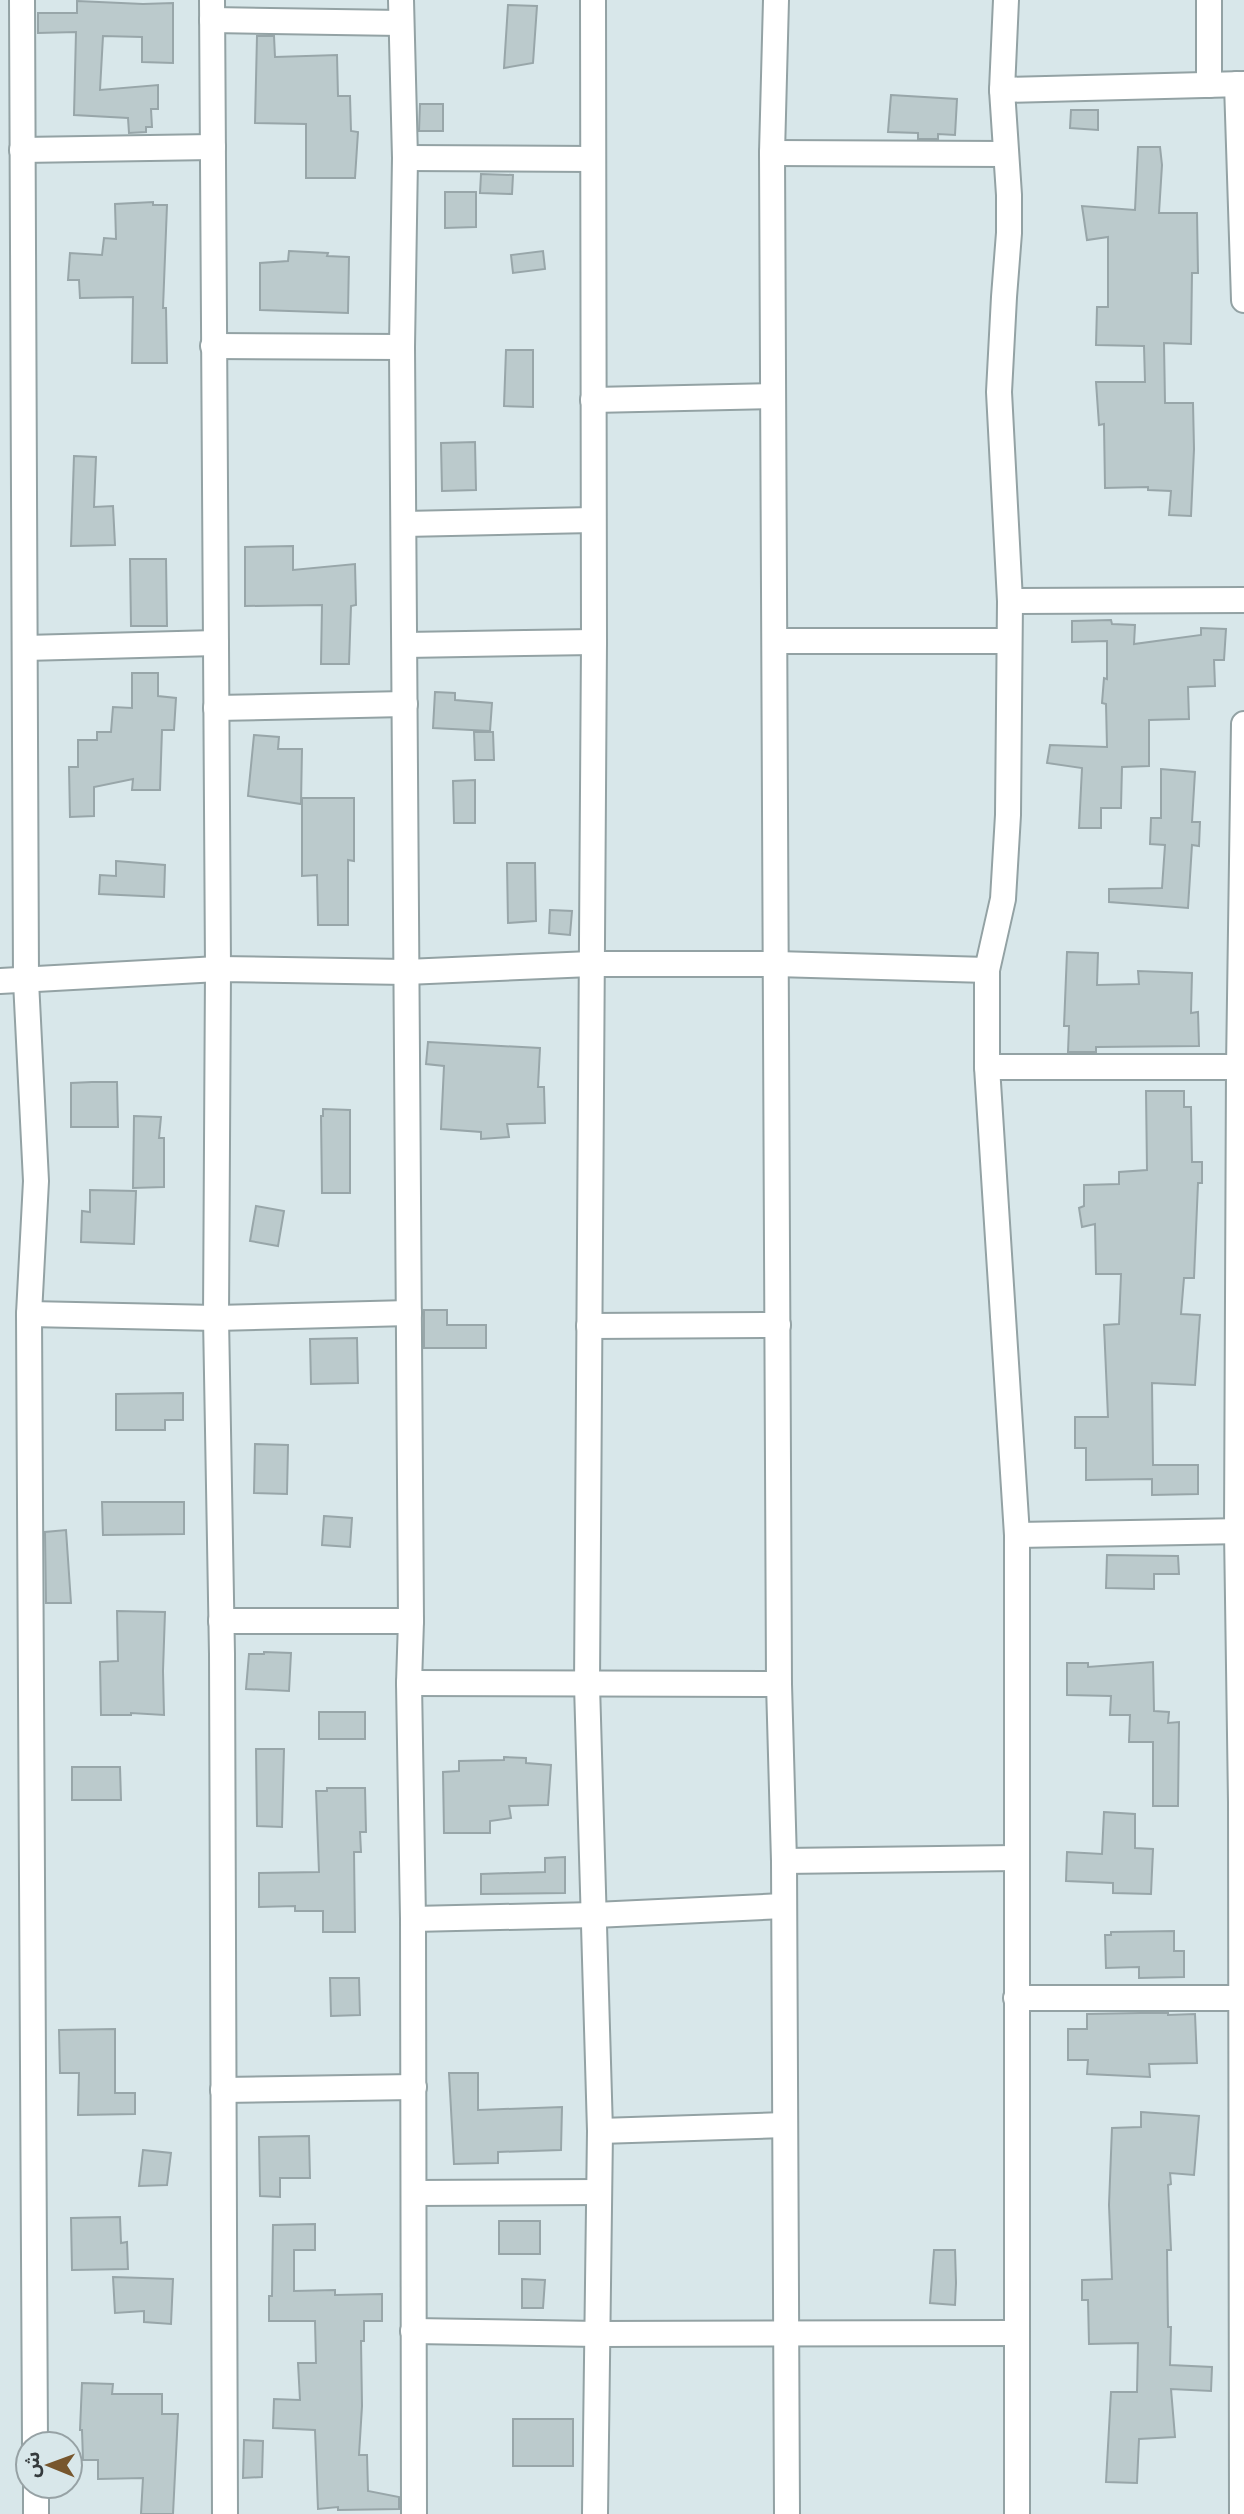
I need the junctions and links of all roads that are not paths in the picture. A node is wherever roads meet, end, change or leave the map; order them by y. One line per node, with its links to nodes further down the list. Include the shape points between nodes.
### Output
1 (22, 0): 12 (street)
2 (593, 0): 16 (street)
3 (776, 0): 13 (street)
4 (1006, 0): 10 (street)
5 (1209, 0): 9 (street)
6 (212, 10): 7 (street); 11 (street)
7 (401, 12): 15 (street)
8 (1241, 84): 9 (street); 17 (street)
9 (1209, 85): 10 (street)
10 (1002, 90): 14 (street)
11 (213, 147): 12 (street); 18 (street)
12 (22, 150): 20 (street)
13 (772, 153): 14 (street); 21 (street)
14 (1005, 154): 26 (street, via 1009,233 999,392)
15 (405, 158): 16 (street); 19 (street)
16 (593, 159): 22 (street)
17 (1244, 300)
18 (213, 346): 19 (street); 30 (street)
19 (402, 347): 24 (street)
20 (12, 395): 32 (street)
21 (774, 396): 22 (street); 27 (street)
22 (593, 400): 23 (street)
23 (593, 520): 24 (street); 29 (street)
24 (404, 524): 31 (street)
25 (1244, 600): 26 (street)
26 (1010, 601): 28 (street)
27 (775, 640): 28 (street); 37 (street)
28 (1008, 641): 39 (street, via 1004,885)
29 (594, 642): 31 (street); 36 (street)
30 (216, 643): 32 (street); 34 (street)
31 (405, 645): 33 (street)
32 (25, 648): 42 (street)
33 (405, 704): 34 (street); 40 (street)
34 (216, 708): 38 (street)
35 (1244, 724): 44 (street)
36 (591, 964): 37 (street); 40 (street); 49 (street)
37 (776, 964): 39 (street); 48 (street)
38 (218, 969): 40 (street); 42 (street); 47 (street)
39 (987, 970): 43 (street)
40 (406, 972): 45 (street)
41 (0, 981): 42 (street)
42 (26, 981): 46 (street, via 36,1181)
43 (987, 1067): 44 (street); 51 (street)
44 (1242, 1067): 50 (street)
45 (409, 1313): 47 (street); 53 (street)
46 (29, 1314): 47 (street); 76 (street)
47 (216, 1318): 52 (street)
48 (778, 1325): 49 (street); 55 (street)
49 (589, 1326): 56 (street)
50 (1241, 1531): 51 (street); 57 (street)
51 (1017, 1535): 58 (street)
52 (221, 1621): 53 (street); 66 (street)
53 (411, 1621): 54 (street)
54 (409, 1683): 56 (street); 62 (street)
55 (779, 1684): 56 (street); 59 (street)
56 (587, 1685): 61 (street)
57 (1243, 1802): 64 (street)
58 (1016, 1858): 59 (street); 63 (street)
59 (784, 1861): 60 (street)
60 (783, 1906): 61 (street); 67 (street)
61 (595, 1915): 62 (street); 68 (street)
62 (413, 1919): 65 (street)
63 (1016, 1998): 64 (street); 74 (street)
64 (1243, 1998): 71 (street)
65 (414, 2087): 66 (street); 70 (street)
66 (223, 2090): 77 (street)
67 (785, 2125): 68 (street); 73 (street)
68 (600, 2131): 69 (street)
69 (599, 2192): 70 (street); 75 (street)
70 (414, 2193): 72 (street)
71 (1243, 2217): 82 (street)
72 (413, 2331): 75 (street); 78 (street)
73 (787, 2332): 74 (street); 75 (street); 80 (street)
74 (1017, 2333): 81 (street)
75 (598, 2334): 79 (street)
76 (35, 2430)
77 (225, 2514)
78 (414, 2514)
79 (595, 2514)
80 (787, 2514)
81 (1017, 2514)
82 (1241, 2514)

